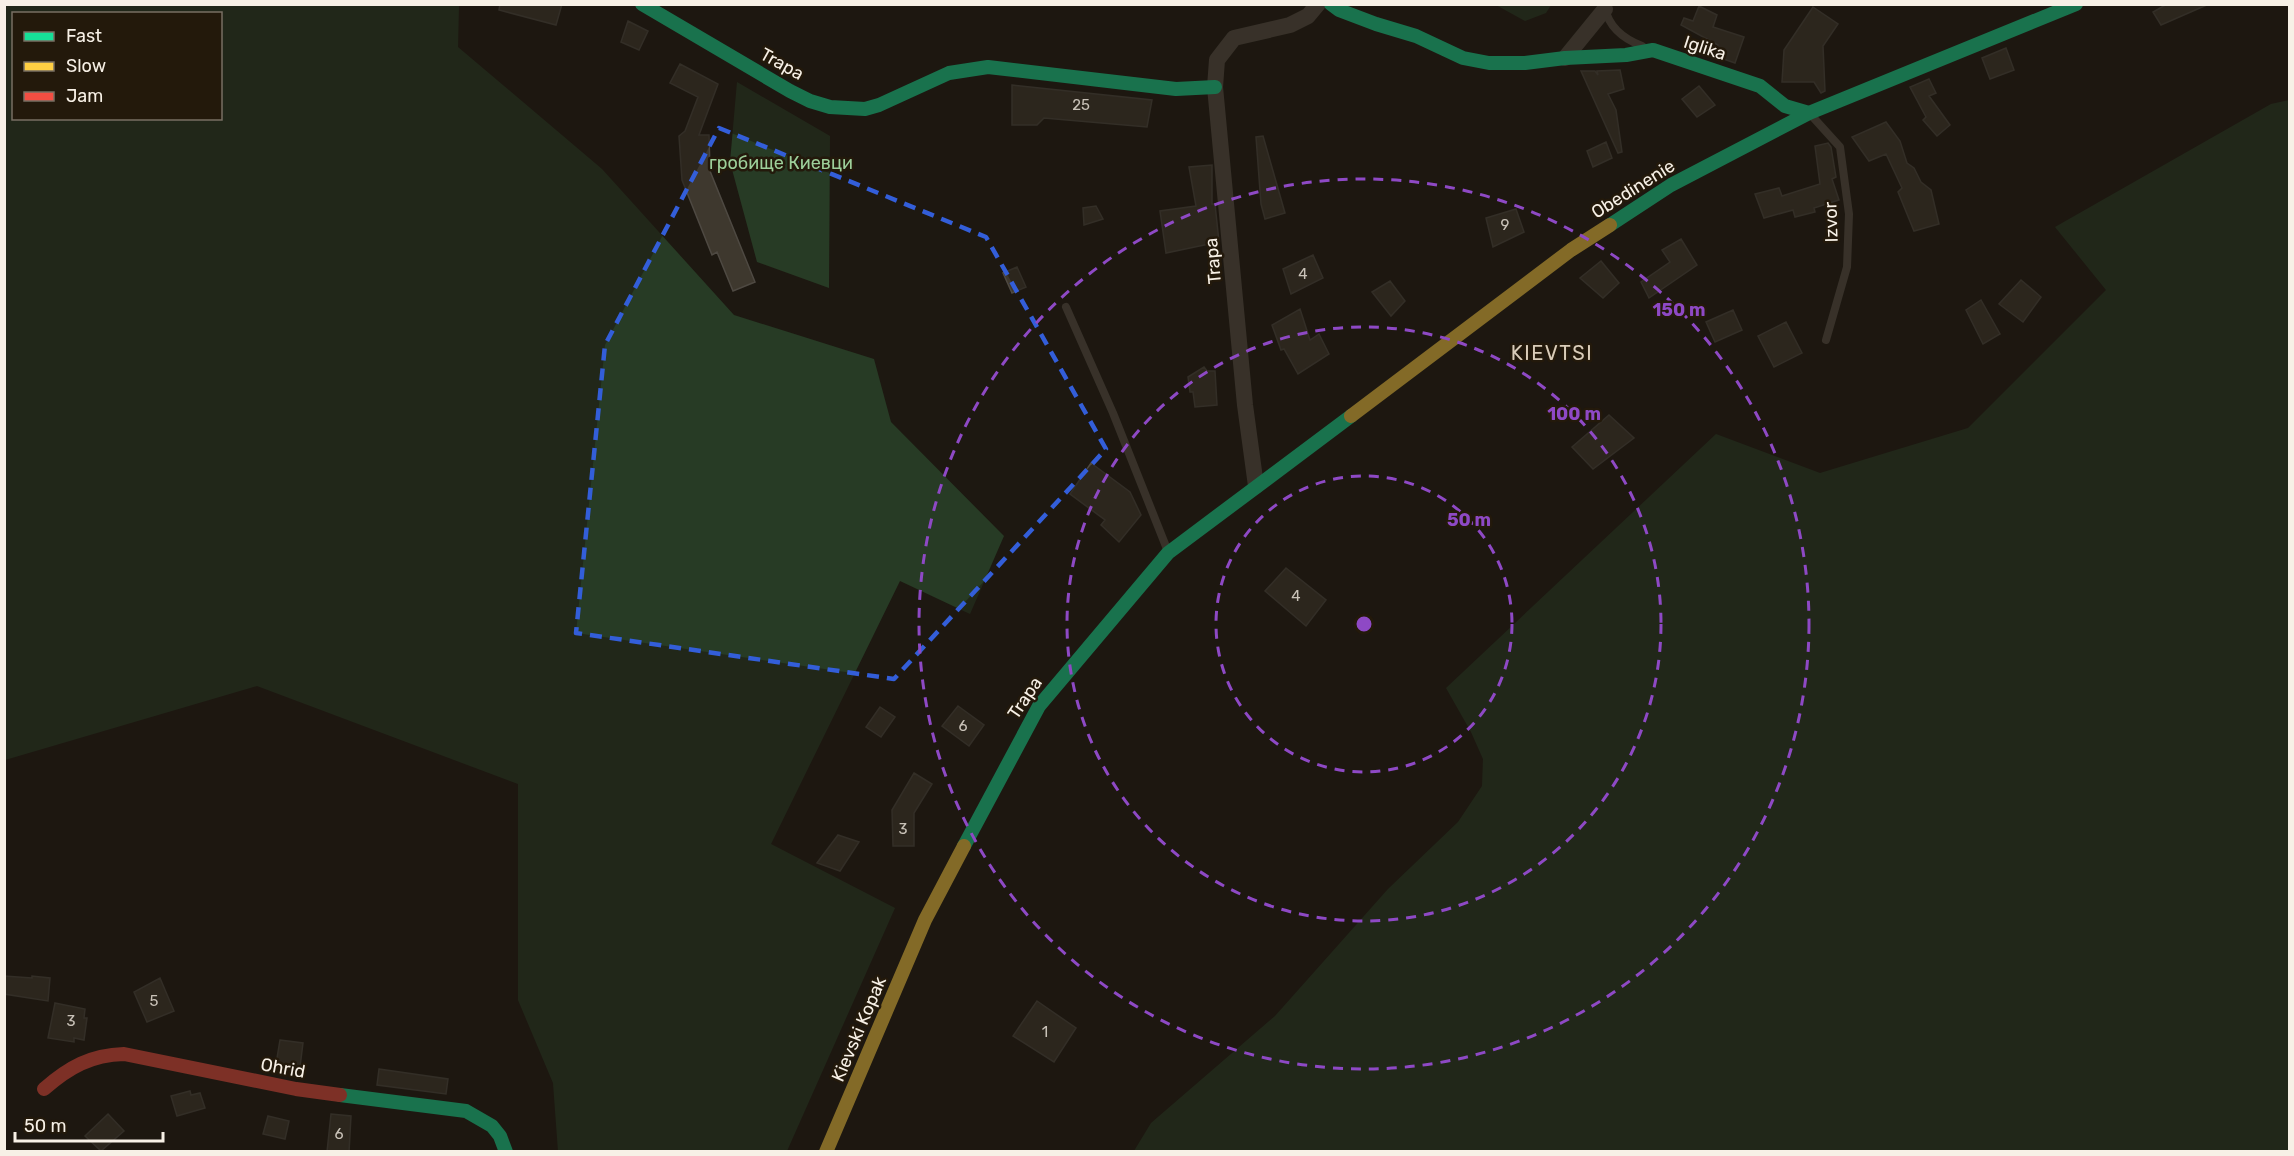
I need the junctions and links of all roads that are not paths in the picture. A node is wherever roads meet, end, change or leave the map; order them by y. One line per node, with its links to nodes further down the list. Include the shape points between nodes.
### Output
1 (642, 4): 8 (street, Trapa, via 790,91 830,107 865,109 949,73 988,67 1176,89)
2 (1318, 4): 8 (street, via 1308,16 1290,25 1234,38 1217,60)
3 (1331, 4): 7 (street, via 1463,58 1526,63)
4 (2076, 4): 9 (street, Obedinenie)
5 (1605, 7): 6 (lane, Iglika, via 1615,30); 7 (street)
6 (1653, 50): 7 (street); 9 (street, Iglika, via 1760,86 1785,106)
7 (1564, 58)
8 (1215, 87): 12 (street, Trapa)
9 (1809, 113): 11 (lane, Izvor, via 1840,147 1850,214 1847,267); 12 (street, Obedinenie, via 1671,185 1571,250)
10 (1066, 307): 13 (lane)
11 (1827, 340)
12 (1256, 486): 13 (street, Trapa)
13 (1168, 552): 14 (street, Trapa, via 1040,706)
14 (925, 920): 17 (street, Kievski Kopak)
15 (44, 1089): 16 (street, Ohrid, via 60,1074 88,1058 124,1054 296,1089 466,1111 484,1117 496,1127)
16 (506, 1152)
17 (826, 1152)

